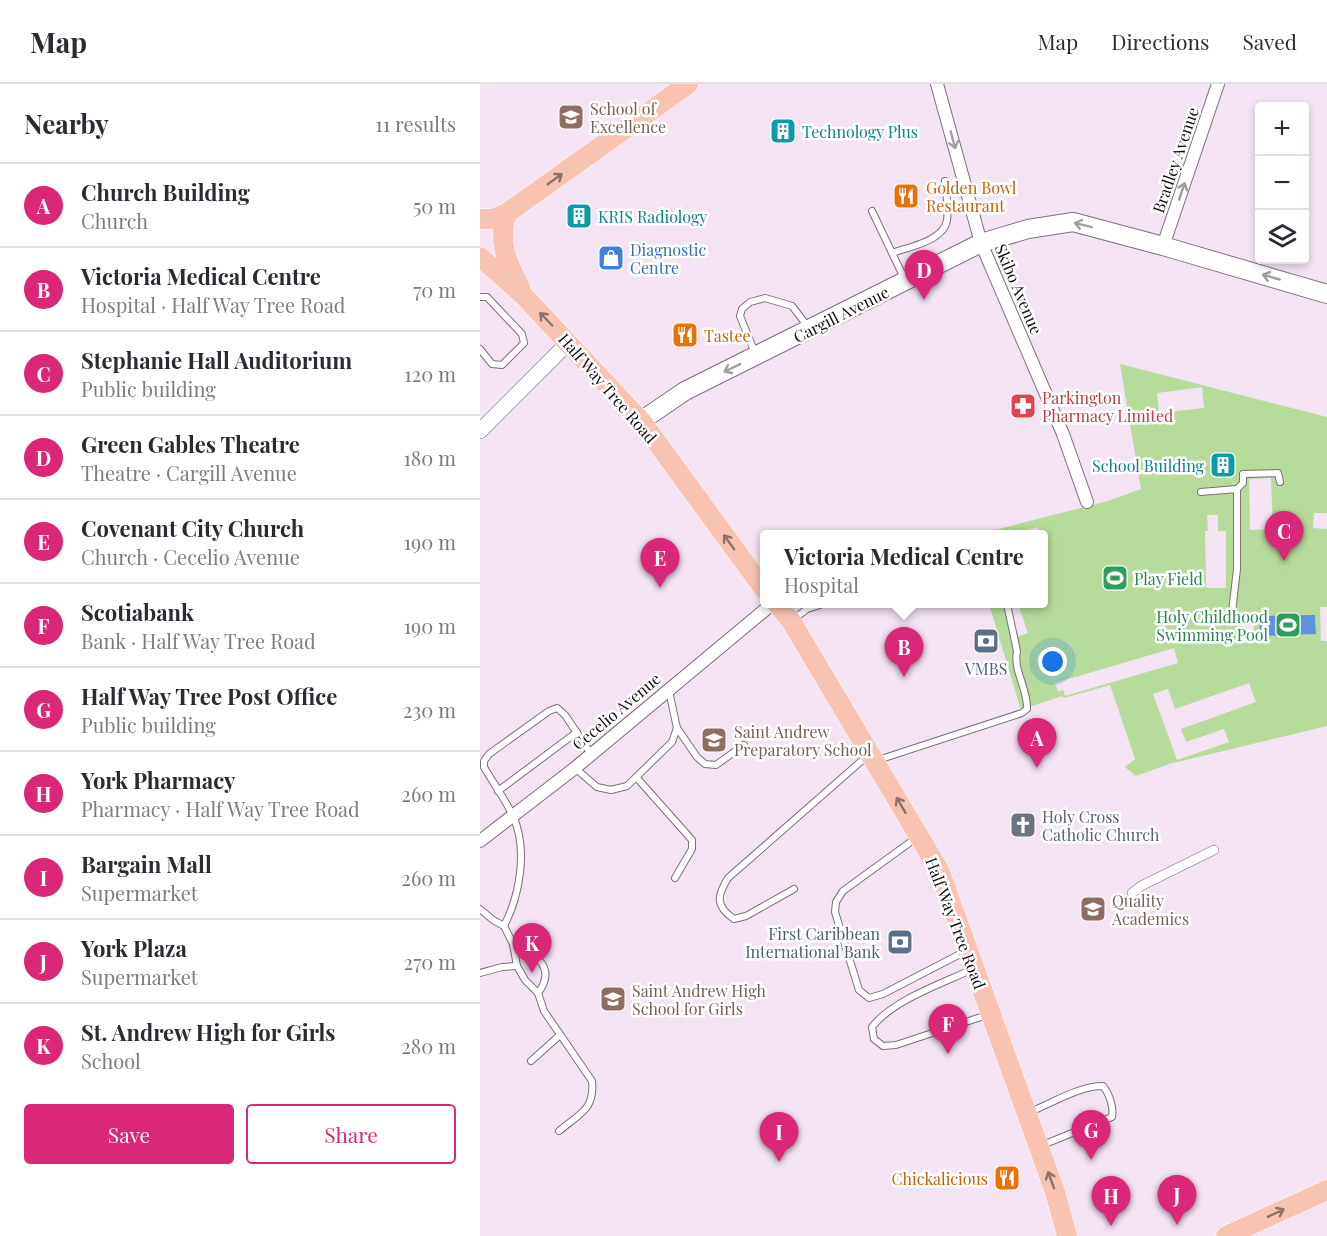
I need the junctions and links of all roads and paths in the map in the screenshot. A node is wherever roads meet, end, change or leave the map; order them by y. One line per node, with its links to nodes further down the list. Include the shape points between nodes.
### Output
1 (688, 84): 6 (main road, one-way to 1)
2 (937, 84): 8 (street, Skibo Avenue, one-way to 8)
3 (1218, 84): 9 (street, Bradley Avenue, one-way to 3)
4 (945, 181): 10 (lane, via 947,220 943,231)
5 (872, 211): 10 (lane)
6 (507, 213): 7 (main road); 14 (main road, via 502,244)
7 (480, 219)
8 (981, 243): 9 (main road, Cargill Avenue, one-way to 8, via 1073,222 1028,229); 12 (main road, Cargill Avenue); 25 (street, Skibo Avenue)
9 (1163, 246): 13 (main road, Cargill Avenue, one-way to 9)
10 (892, 253): 12 (lane)
11 (480, 257): 14 (main road, Half Way Tree Road)
12 (905, 282): 16 (main road, Cargill Avenue)
13 (1327, 294)
14 (523, 295): 17 (main road, Half Way Tree Road, one-way to 14)
15 (480, 297): 18 (lane, via 487,297 522,334 524,343 502,365 492,364)
16 (810, 330): 19 (main road, Cargill Avenue); 19 (lane, via 792,306 765,298 750,302 740,316)
17 (569, 342): 20 (main road, Half Way Tree Road); 21 (street)
18 (480, 349)
19 (757, 356): 20 (main road, Cargill Avenue, one-way to 20, via 685,391)
20 (641, 421): 26 (main road, Half Way Tree Road, one-way to 20)
21 (480, 431)
22 (1280, 482): 23 (lane, via 1278,473 1243,474 1243,483)
23 (1237, 489): 24 (lane); 32 (lane, via 1237,569)
24 (1202, 492)
25 (1088, 502)
26 (760, 582)
27 (766, 608): 33 (street, Cecelio Avenue)
28 (781, 608): 31 (main road, Half Way Tree Road)
29 (810, 608): 31 (lane)
30 (1008, 608): 38 (lane, via 1027,709)
31 (791, 621): 38 (main road, Half Way Tree Road)
32 (1231, 621)
33 (668, 689): 34 (lane); 37 (street, Cecelio Avenue)
34 (677, 728): 36 (lane, via 705,764 716,765); 40 (lane, via 672,742)
35 (577, 732): 37 (lane); 41 (lane); 41 (lane, via 557,708 489,754 484,767)
36 (744, 745)
37 (591, 754): 39 (street, Cecelio Avenue)
38 (873, 757): 43 (main road, Half Way Tree Road, one-way to 38); 47 (lane, via 728,878 719,892 720,903 734,919)
39 (574, 768): 40 (lane, via 597,787 610,790 627,786); 42 (street, Cecelio Avenue)
40 (637, 778): 46 (lane, via 692,840 692,849)
41 (498, 791): 42 (lane)
42 (513, 817): 44 (street, Cecelio Avenue); 50 (lane, via 521,866 513,906)
43 (919, 836): 52 (main road, Half Way Tree Road, via 939,870); 52 (lane, via 843,891 836,902 835,912 859,990 869,998)
44 (480, 841)
45 (1214, 850): 48 (street)
46 (675, 878)
47 (794, 889)
48 (1132, 893)
49 (480, 909): 50 (lane)
50 (504, 926): 51 (lane)
51 (513, 944): 53 (lane); 55 (lane, via 542,962 547,972)
52 (971, 959): 56 (main road, Half Way Tree Road); 56 (lane, via 881,1015 872,1027 874,1039 883,1046 896,1045)
53 (517, 966): 54 (lane); 55 (lane)
54 (480, 973)
55 (538, 993): 57 (lane, via 544,1011)
56 (991, 1014): 59 (main road, Half Way Tree Road)
57 (560, 1035): 58 (lane); 60 (lane, via 592,1082 593,1094 591,1105)
58 (531, 1061)
59 (1027, 1113): 61 (main road, Half Way Tree Road); 61 (lane, via 1097,1086 1106,1091 1112,1117)
60 (559, 1131)
61 (1038, 1146): 63 (main road, Half Way Tree Road, one-way to 61)
62 (1327, 1190): 64 (main road, one-way to 62)
63 (1067, 1236)
64 (1226, 1236)

